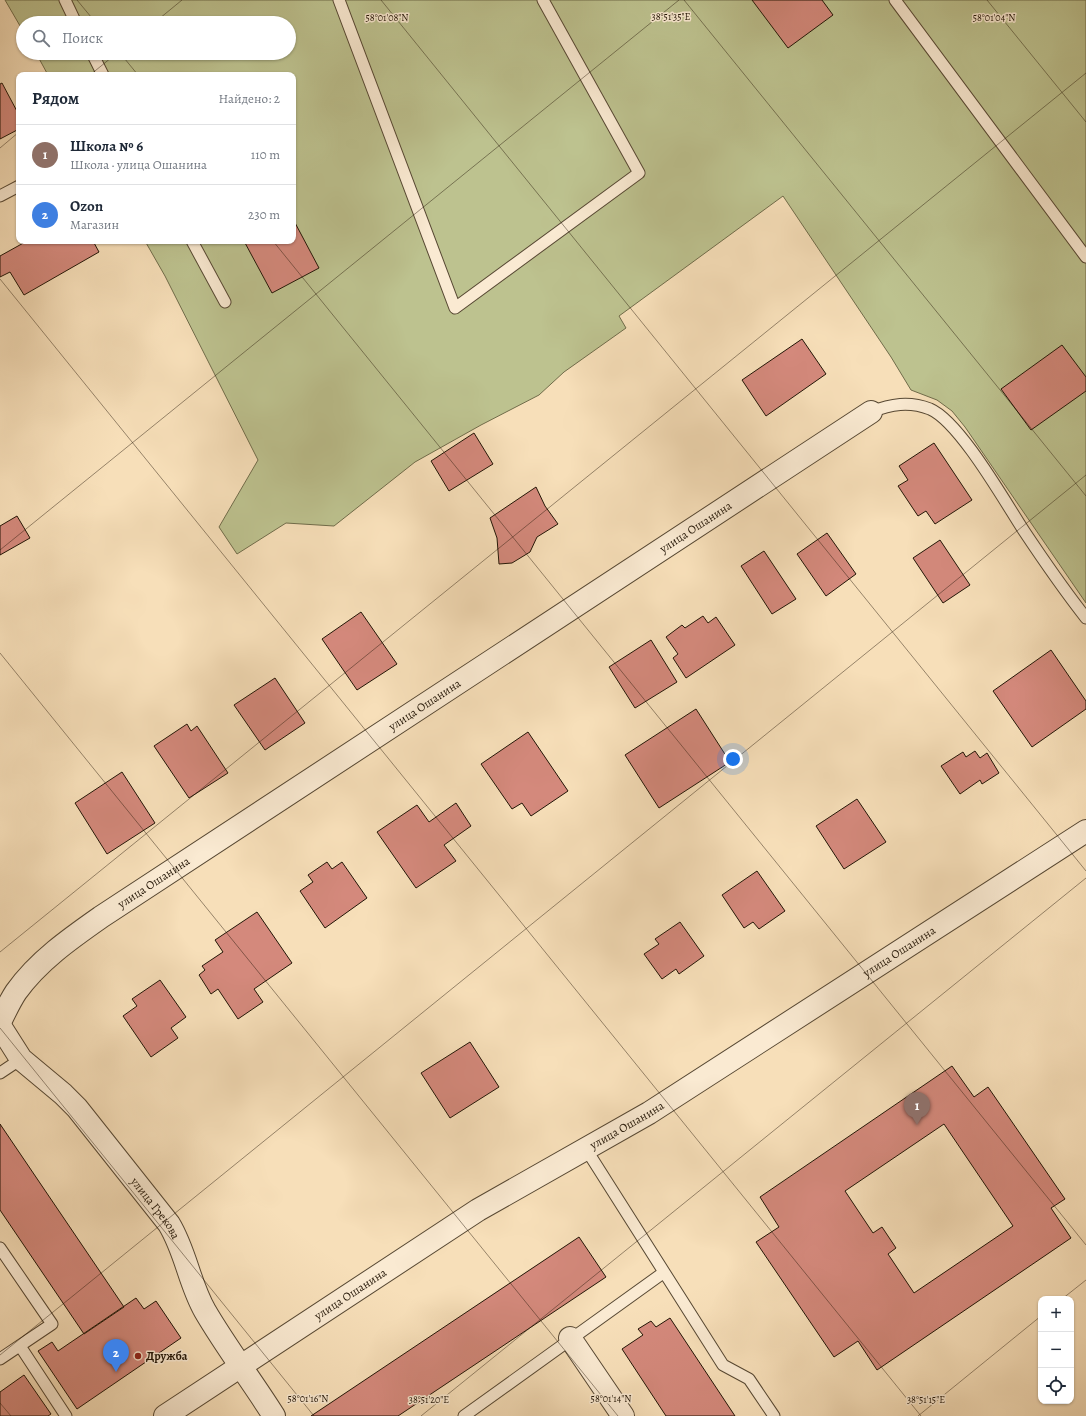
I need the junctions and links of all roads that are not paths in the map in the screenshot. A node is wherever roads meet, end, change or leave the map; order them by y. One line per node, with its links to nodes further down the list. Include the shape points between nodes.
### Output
1 (64, 0): 5 (lane)
2 (339, 0): 3 (lane, via 455,308 640,173)
3 (543, 0)
4 (895, 0): 11 (lane)
5 (72, 16)
6 (96, 60): 7 (lane)
7 (102, 72)
8 (16, 188): 9 (lane)
9 (0, 196)
10 (194, 244): 12 (lane)
11 (1086, 257)
12 (225, 302)
13 (871, 412): 14 (lane, via 887,406 908,404 931,410 944,418 967,446 1045,563); 16 (street, улица Ошанина, via 71,938 30,975 16,992)
14 (1086, 618)
15 (1086, 831): 20 (street, улица Ошанина, via 718,1070)
16 (0, 1022)
17 (0, 1026): 18 (street, улица Грекова)
18 (21, 1059): 19 (lane); 26 (street, улица Грекова, via 76,1108 169,1224 179,1241 194,1288 205,1311)
19 (0, 1073)
20 (586, 1149): 22 (lane); 26 (street, улица Ошанина, via 478,1210)
21 (0, 1248): 24 (lane, via 52,1324)
22 (663, 1273): 23 (lane); 32 (lane, via 723,1365 749,1379)
23 (570, 1338): 30 (lane); 31 (street)
24 (20, 1346): 25 (lane); 27 (lane)
25 (0, 1359)
26 (241, 1365): 28 (street, улица Ошанина); 29 (street, улица Грекова)
27 (66, 1416)
28 (165, 1416)
29 (274, 1416)
30 (464, 1416)
31 (623, 1416)
32 (774, 1416)

